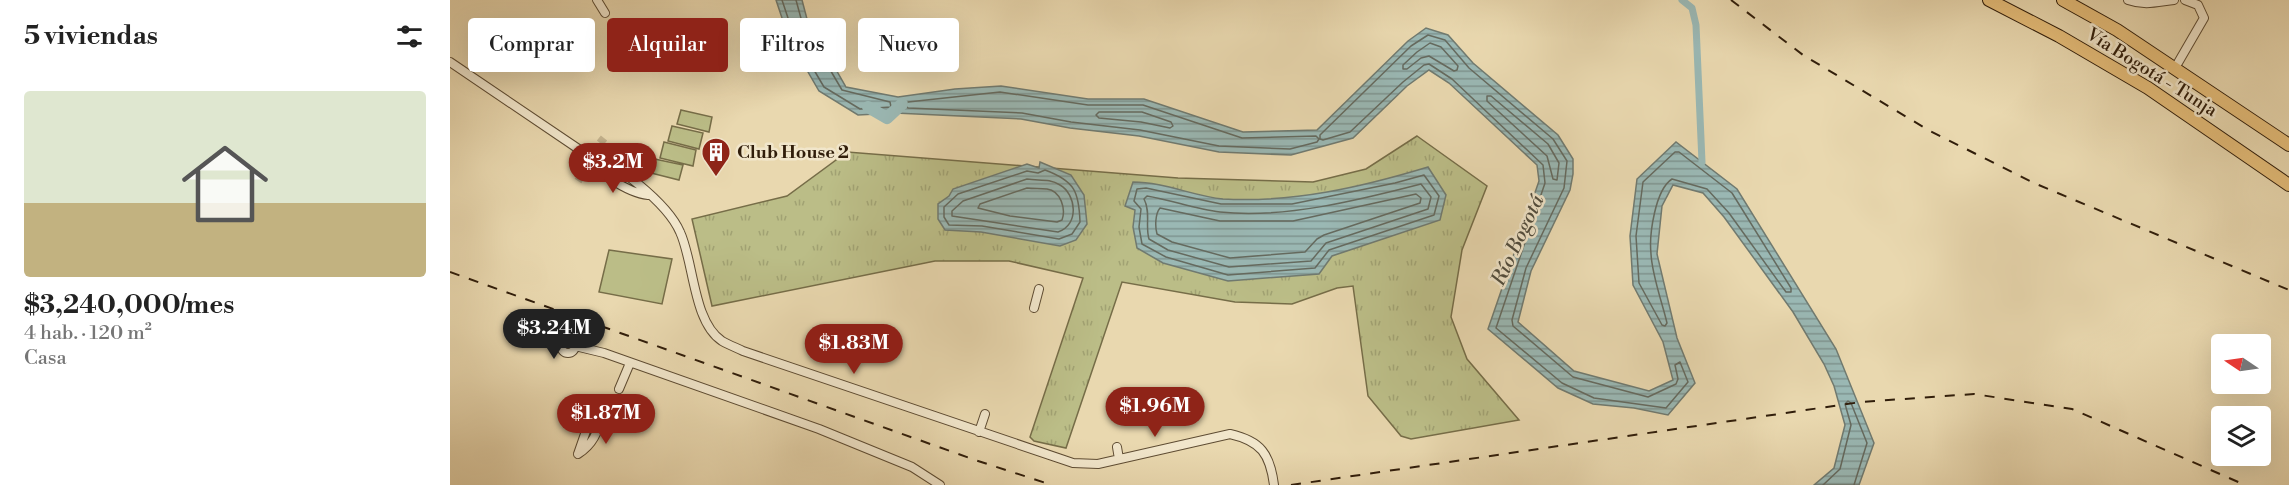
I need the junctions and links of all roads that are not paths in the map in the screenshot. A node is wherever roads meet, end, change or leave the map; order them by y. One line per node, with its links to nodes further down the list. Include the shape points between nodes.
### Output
1 (597, 0): 7 (street)
2 (1989, 0): 11 (highway, Vía Bogotá - Tunja, via 2129,76)
3 (2063, 0): 9 (highway, Vía Bogotá - Tunja)
4 (2128, 0): 5 (street, via 2150,4)
5 (2174, 0)
6 (2185, 0): 9 (street, via 2198,5 2204,18)
7 (605, 13)
8 (450, 62): 18 (street, via 583,153 602,160 639,184 665,209 678,227 706,322 722,341)
9 (2175, 68): 10 (highway, Vía Bogotá - Tunja)
10 (2289, 145)
11 (2289, 185)
12 (1039, 289): 13 (street)
13 (1034, 308)
14 (575, 346): 15 (street)
15 (630, 363): 16 (street); 21 (street, via 819,429 912,466)
16 (619, 389)
17 (985, 414): 18 (street)
18 (979, 432): 20 (street, via 1073,463 1098,464)
19 (1117, 447): 20 (street)
20 (1119, 459): 22 (street, via 1230,434 1246,437 1263,449)
21 (940, 485)
22 (1274, 485)

